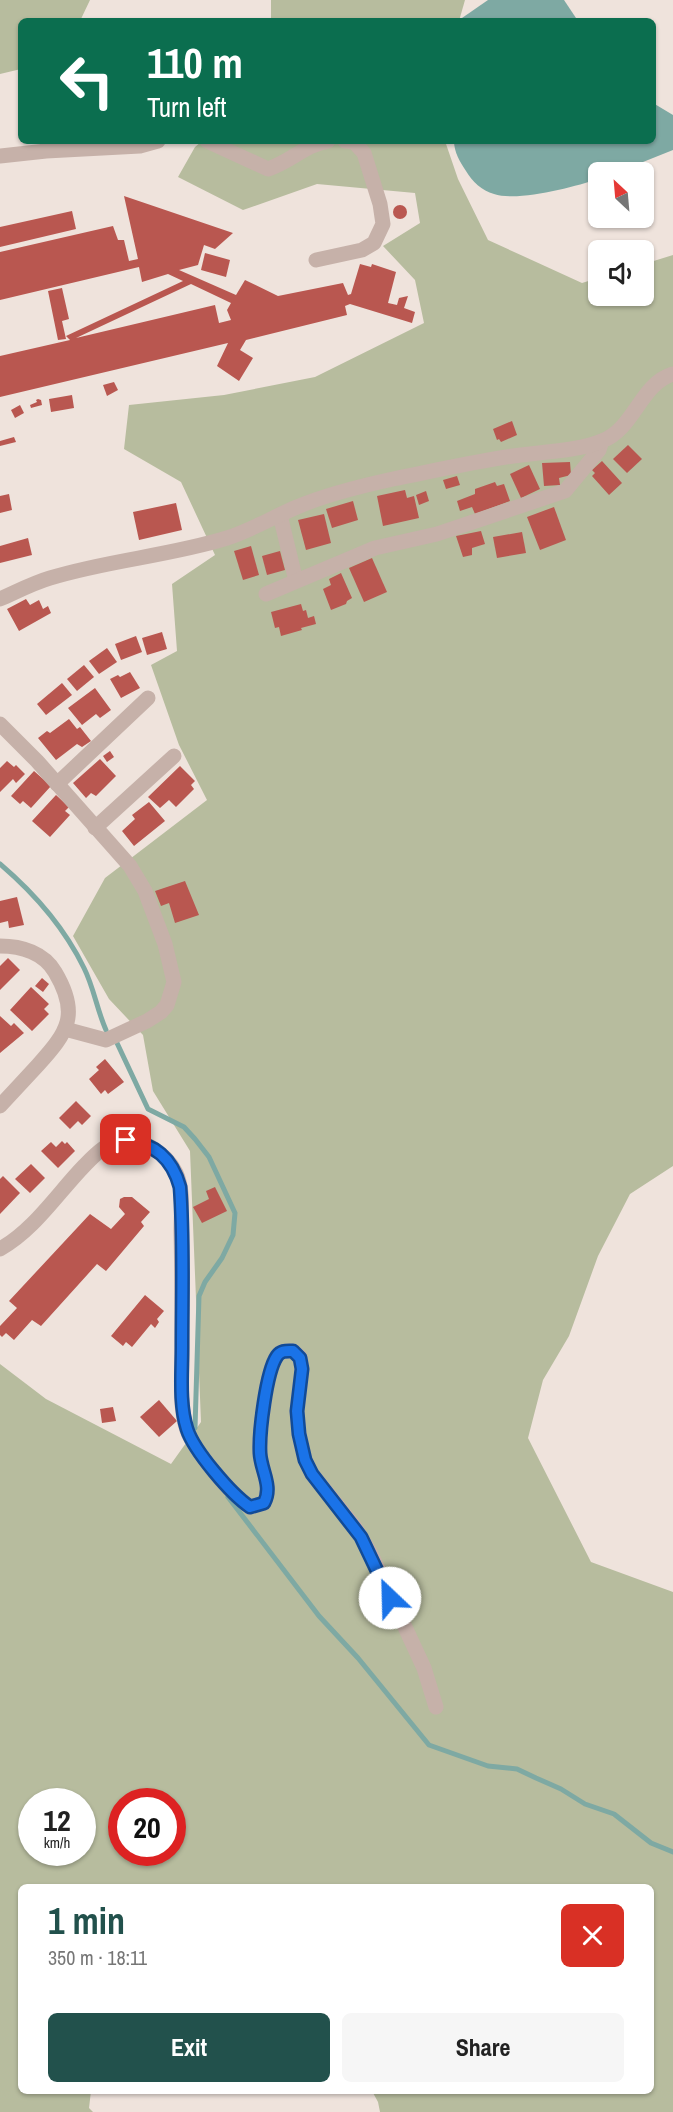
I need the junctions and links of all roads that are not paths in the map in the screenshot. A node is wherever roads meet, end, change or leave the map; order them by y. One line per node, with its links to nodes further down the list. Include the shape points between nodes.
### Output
1 (147, 144): 5 (street)
2 (213, 144): 3 (street, via 268,169)
3 (314, 144)
4 (356, 144): 6 (street, via 364,153 383,224 374,243 362,250)
5 (0, 156)
6 (316, 260)
7 (673, 374): 8 (street, via 650,390 626,424)
8 (602, 441): 9 (street, via 390,480 338,493); 10 (street, via 599,450 565,490 437,534 375,548)
9 (280, 515): 10 (street); 12 (street, via 227,538 70,572)
10 (296, 581): 11 (street)
11 (266, 594)
12 (0, 599)
13 (148, 698): 16 (street)
14 (0, 724): 16 (street)
15 (174, 756): 17 (street)
16 (57, 784): 17 (street)
17 (95, 828): 19 (street, via 140,880 165,944 174,982 161,1012 114,1037 93,1038)
18 (0, 946): 19 (street, via 33,952 51,964 68,998)
19 (65, 1029): 20 (street, via 59,1042)
20 (0, 1106)
21 (0, 1249): 22 (street, via 21,1235 106,1146 126,1140 159,1152 176,1173 180,1187 186,1425 199,1450 240,1500 250,1507 264,1503 269,1490 260,1437 270,1375 277,1355 284,1350 293,1351 300,1358 297,1411 305,1460 371,1554 424,1668)
22 (436, 1707)

